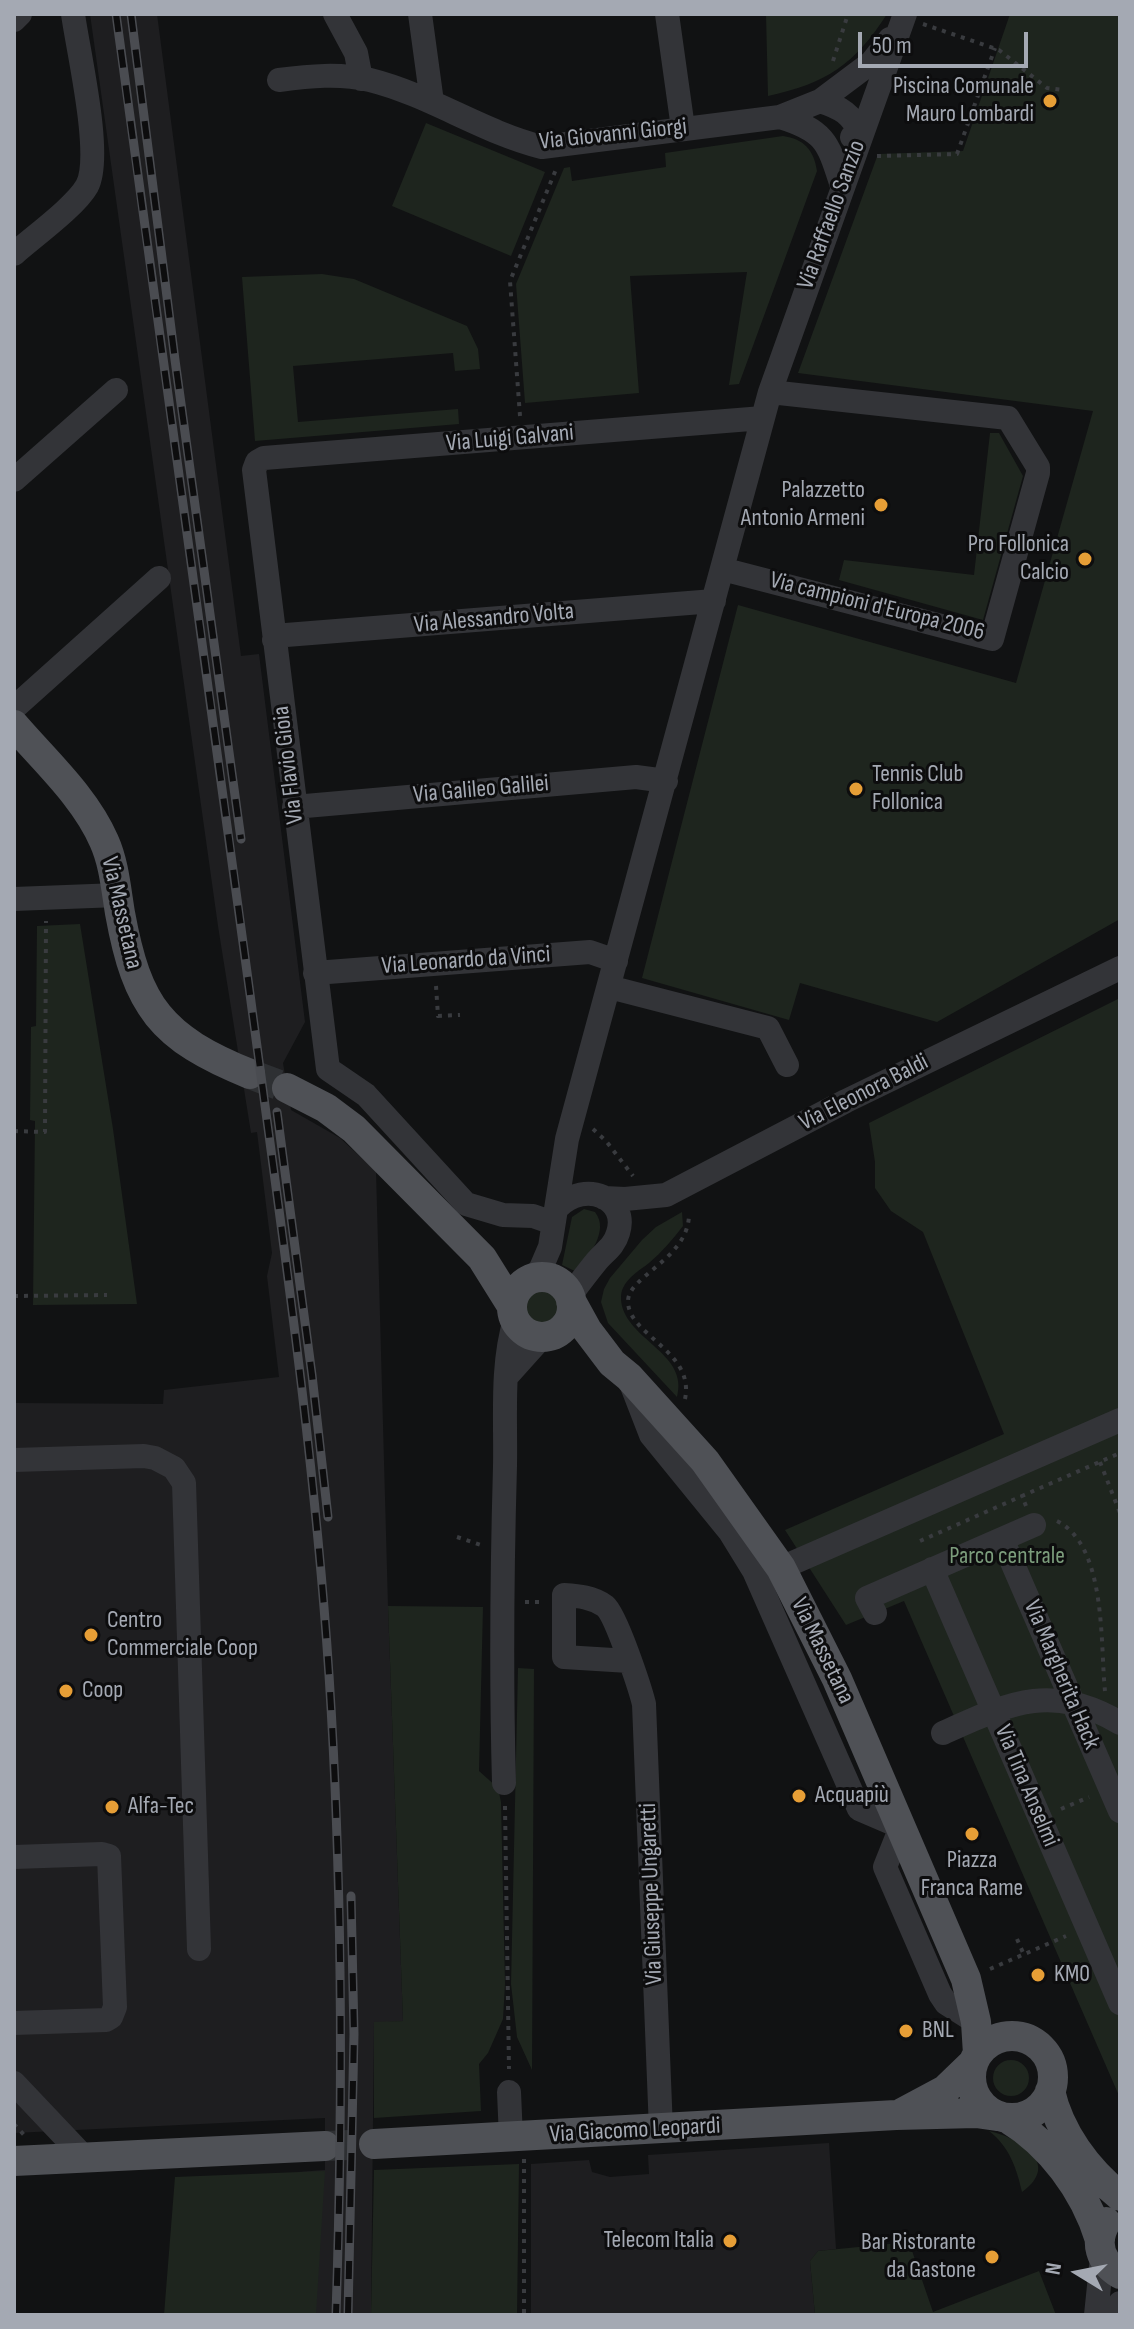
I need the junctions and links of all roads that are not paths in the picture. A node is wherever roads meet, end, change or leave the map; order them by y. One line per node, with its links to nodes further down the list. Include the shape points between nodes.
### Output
1 (20, 14): 7 (street)
2 (73, 14): 17 (street, via 93,152 91,175 81,194)
3 (335, 14): 8 (street, via 356,53)
4 (420, 14): 11 (street)
5 (667, 14): 13 (street)
6 (905, 15): 10 (street, Via Giovanni Giorgi, via 872,62); 15 (street, Via Raffaello Sanzio)
7 (14, 20)
8 (361, 79): 9 (street, Via Giovanni Giorgi, via 326,75); 11 (street, Via Giovanni Giorgi)
9 (279, 80)
10 (820, 101): 12 (street, Via Giovanni Giorgi); 15 (street, via 853,117)
11 (432, 102): 13 (street, Via Giovanni Giorgi, via 542,147)
12 (780, 117): 13 (street, Via Giovanni Giorgi); 14 (street)
13 (683, 128)
14 (822, 137): 15 (street); 16 (street)
15 (858, 142): 16 (street, Via Raffaello Sanzio)
16 (842, 186): 19 (street, Via Raffaello Sanzio)
17 (14, 254)
18 (116, 390): 22 (street)
19 (770, 392): 20 (street, Via Raffaello Sanzio); 23 (street, Via campioni d'Europa 2006, via 1008,418 1038,473 992,639)
20 (763, 418): 21 (street, Via Luigi Galvani); 23 (street, Via Raffaello Sanzio)
21 (257, 462): 26 (street, Via Flavio Gioia)
22 (14, 480)
23 (722, 569): 25 (street, Via Raffaello Sanzio)
24 (159, 578): 27 (street)
25 (714, 601): 26 (street, Via Alessandro Volta); 29 (street, Via Raffaello Sanzio)
26 (274, 640): 30 (street, Via Flavio Gioia)
27 (14, 708)
28 (14, 725): 31 (main road, Via Massetana, via 97,826)
29 (666, 781): 30 (street, Via Galileo Galilei, via 636,777); 33 (street, Via Raffaello Sanzio)
30 (294, 807): 35 (street, Via Flavio Gioia)
31 (118, 895): 32 (street); 38 (main road, Via Massetana, via 132,969 151,1009 191,1046)
32 (14, 899)
33 (616, 961): 35 (street, Via Leonardo da Vinci, via 590,952); 36 (street, Via Raffaello Sanzio)
34 (1120, 968): 42 (street, Via Eleonora Baldi)
35 (315, 973): 43 (street, Via Flavio Gioia, via 328,1069 366,1095 466,1204 503,1215)
36 (609, 987): 37 (street, via 768,1028); 40 (street, Via Raffaello Sanzio)
37 (787, 1065)
38 (250, 1074)
39 (287, 1088): 45 (main road, Via Massetana, via 354,1129)
40 (580, 1122): 41 (street, via 575,1154); 43 (street, Via Raffaello Sanzio)
41 (597, 1195): 42 (street, Via Eleonora Baldi); 43 (street, via 571,1195); 44 (street, via 613,1206 620,1221)
42 (666, 1195): 44 (street)
43 (555, 1215): 46 (street, via 548,1252)
44 (617, 1238): 47 (street)
45 (482, 1258): 46 (main road, Via Massetana); 48 (main road, Via Massetana)
46 (531, 1279): 47 (main road, Via Massetana, via 552,1279); 48 (main road, via 518,1289)
47 (570, 1299): 49 (main road, via 564,1327); 50 (main road, Via Massetana)
48 (513, 1313): 49 (main road, Via Massetana, via 526,1332); 51 (street)
49 (545, 1337): 50 (main road, Via Massetana); 51 (street)
50 (620, 1370): 56 (main road, Via Massetana, via 705,1461); 66 (street, via 651,1435 730,1532 754,1571 859,1809)
51 (507, 1376): 64 (street)
52 (1120, 1420): 56 (street)
53 (14, 1460): 68 (street, via 144,1456 166,1462 181,1475)
54 (1041, 1521): 55 (street)
55 (1002, 1539): 57 (street); 60 (street, Via Margherita Hack)
56 (781, 1568): 66 (main road, Via Massetana, via 837,1679)
57 (932, 1569): 58 (street, via 867,1598); 61 (street, Via Tina Anselmi)
58 (875, 1613)
59 (629, 1661): 80 (street, Via Giuseppe Ungaretti, via 645,1718)
60 (1073, 1703): 61 (street, via 1033,1700); 62 (street); 65 (street, Via Margherita Hack)
61 (993, 1712): 63 (street); 70 (street, Via Tina Anselmi)
62 (1114, 1720)
63 (943, 1733)
64 (504, 1783)
65 (1120, 1811)
66 (901, 1827): 69 (main road, Via Massetana); 71 (street, via 885,1867 940,1994)
67 (14, 1857): 72 (street, via 109,1856 115,2007 106,2020)
68 (199, 1949)
69 (977, 1975): 71 (main road, Via Massetana); 73 (main road, Via Massetana, via 1001,2020)
70 (1120, 2003)
71 (976, 2022): 74 (main road, Via Massetana)
72 (14, 2023)
73 (1019, 2037): 74 (main road, via 996,2039); 76 (main road, via 1047,2057)
74 (976, 2059): 78 (main road, Via Giacomo Leopardi, via 945,2090); 79 (main road, via 971,2084 975,2094)
75 (14, 2083): 84 (street)
76 (1050, 2091): 79 (main road, via 1033,2112); 86 (main road, via 1069,2139)
77 (509, 2092): 81 (street)
78 (896, 2115): 79 (main road, Via Giacomo Leopardi); 80 (main road, Via Giacomo Leopardi)
79 (1002, 2117): 88 (main road, via 1033,2136 1063,2169 1092,2218)
80 (661, 2130): 81 (main road, Via Giacomo Leopardi)
81 (511, 2138): 82 (main road, Via Giacomo Leopardi)
82 (374, 2144)
83 (325, 2146): 84 (main road)
84 (85, 2158): 85 (main road)
85 (14, 2161)
86 (1120, 2196)
87 (1120, 2211): 88 (main road, via 1104,2225)
88 (1107, 2257): 90 (street)
89 (1120, 2303): 91 (street)
90 (1096, 2315)
91 (1113, 2315)

